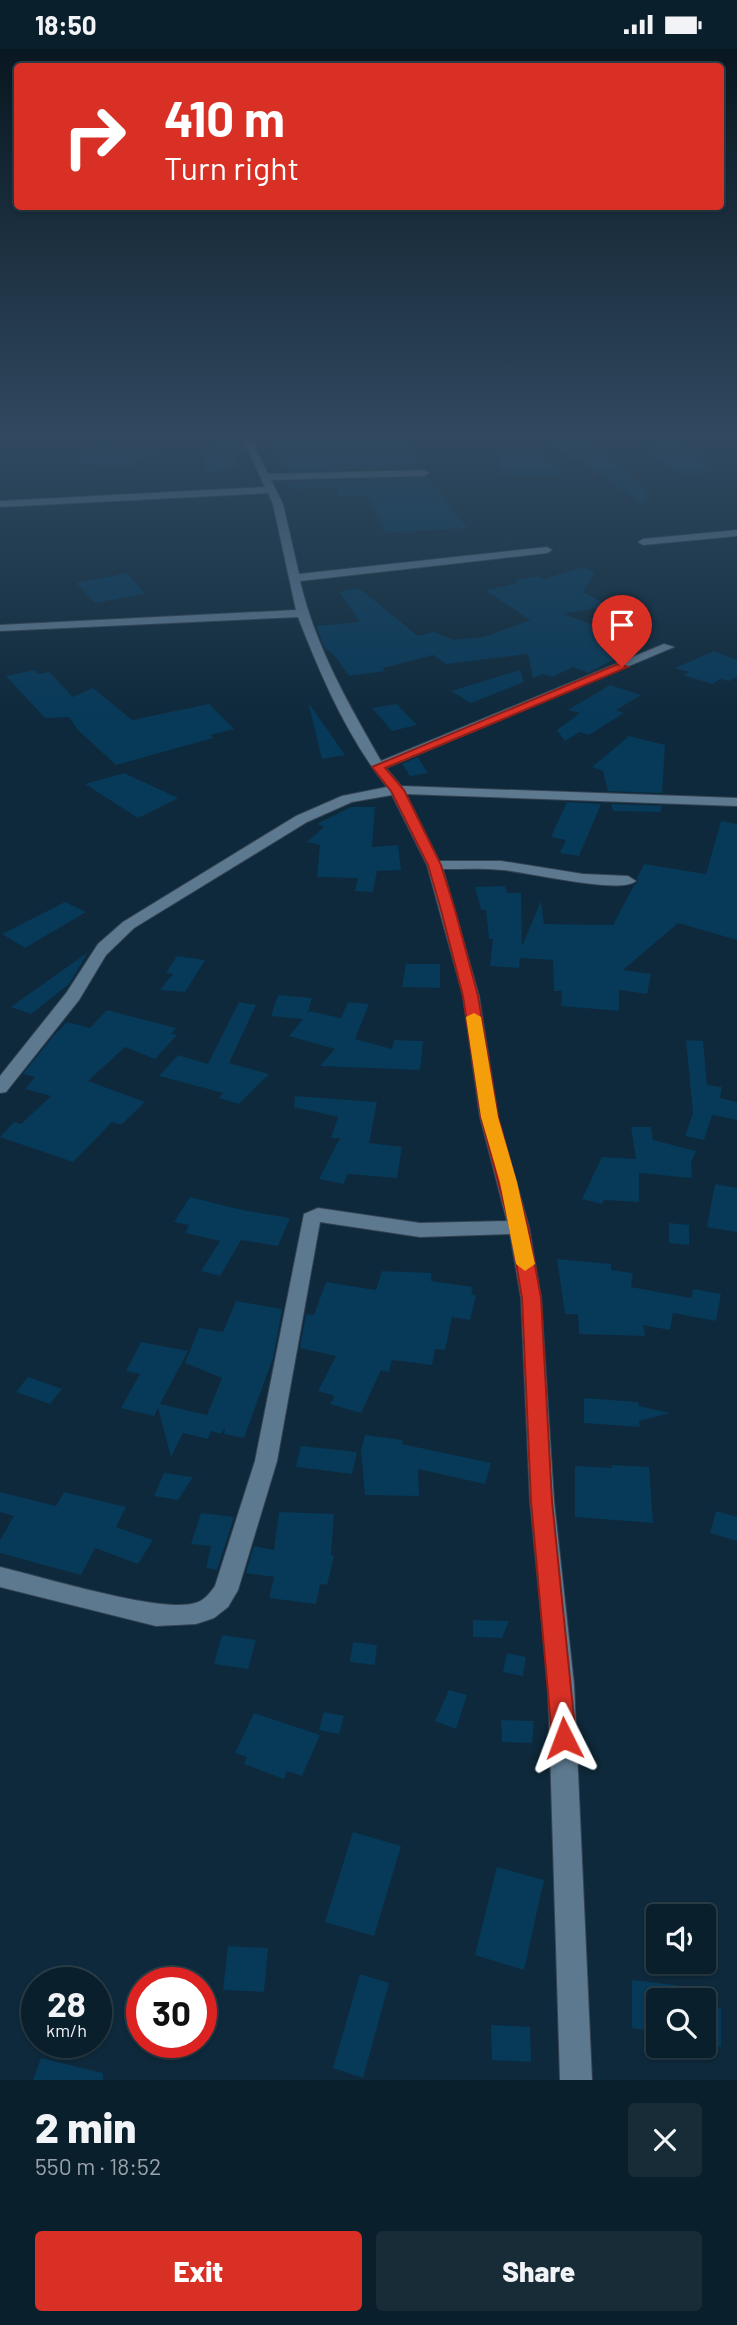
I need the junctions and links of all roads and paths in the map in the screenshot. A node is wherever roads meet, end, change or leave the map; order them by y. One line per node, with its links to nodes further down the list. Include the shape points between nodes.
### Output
1 (282, 532): 5 (street)
2 (737, 533): 3 (street)
3 (643, 542)
4 (547, 550): 5 (street)
5 (294, 578): 6 (street)
6 (302, 613): 7 (street); 9 (street, via 329,680)
7 (0, 628)
8 (668, 647): 9 (street)
9 (378, 767): 10 (street)
10 (397, 790): 11 (street); 12 (street); 14 (street, via 370,792 309,815 131,924 96,957 72,997)
11 (737, 802)
12 (434, 865): 13 (street, via 501,865 583,879); 15 (street, via 471,996 489,1117)
13 (628, 881)
14 (0, 1089)
15 (519, 1227): 16 (street, via 420,1230 318,1215 311,1219 266,1461 226,1590 207,1612 156,1615); 17 (street, via 531,1298 542,1501 561,1684)
16 (0, 1577)
17 (576, 2080)

